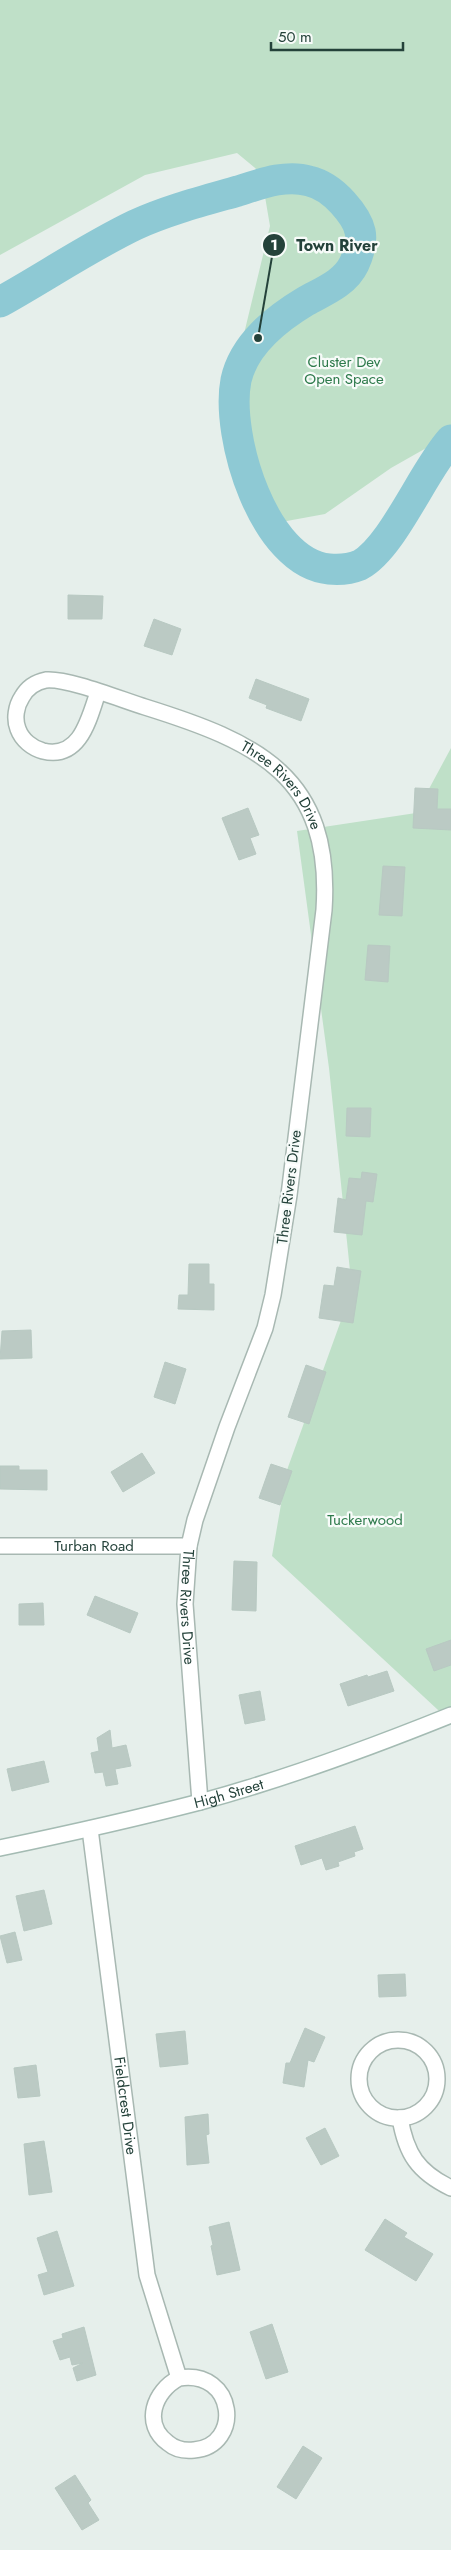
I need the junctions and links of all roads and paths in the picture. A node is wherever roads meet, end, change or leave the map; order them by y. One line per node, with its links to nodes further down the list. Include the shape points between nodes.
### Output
1 (98, 692): 1 (street, Three Rivers Drive, via 61,681 38,683 20,698 16,713 22,737 36,748 62,751 83,734); 3 (street, Three Rivers Drive, via 207,727 238,741 269,761 294,787 313,817 324,851 326,870 320,949 273,1295 265,1328 224,1436)
2 (0, 1546): 3 (street, Turban Road)
3 (189, 1546): 5 (street, Three Rivers Drive, via 186,1604)
4 (451, 1715): 5 (street, High Street, via 325,1762)
5 (200, 1802): 6 (street, High Street)
6 (90, 1829): 7 (street, High Street); 10 (street, Fieldcrest Drive, via 146,2275)
7 (0, 1848)
8 (400, 2118): 8 (street, via 417,2113 430,2101 437,2076 432,2059 420,2047 395,2040 370,2052 360,2068 359,2086 374,2110); 9 (street, via 404,2140 413,2158 428,2174)
9 (451, 2188)
10 (179, 2378): 10 (street, via 156,2398 156,2428 161,2437 174,2446 188,2451 198,2450 208,2446 222,2432 226,2404 208,2381)

